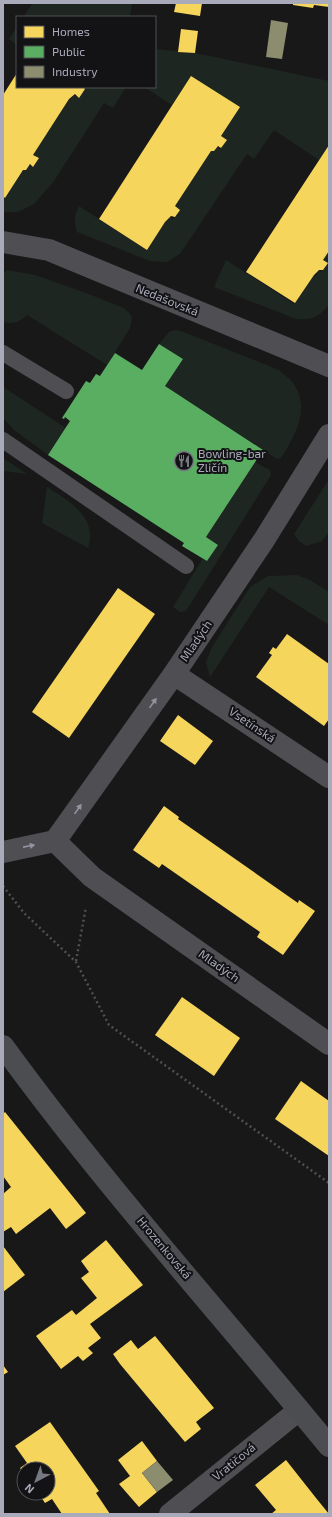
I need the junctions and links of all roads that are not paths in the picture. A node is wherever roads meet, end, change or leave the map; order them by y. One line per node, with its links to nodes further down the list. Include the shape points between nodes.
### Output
1 (3, 242): 3 (street, Nedašovská, via 48,250)
2 (3, 352): 4 (lane)
3 (329, 366)
4 (66, 391)
5 (329, 435): 8 (street, Mladých, via 264,540)
6 (3, 440): 7 (lane)
7 (186, 566)
8 (174, 674): 9 (street, Vsetínská); 10 (street, Mladých, one-way to 8)
9 (329, 777)
10 (55, 841): 11 (street, one-way to 10); 12 (street, Mladých, via 92,877)
11 (3, 852)
12 (329, 1044)
13 (3, 1046): 14 (street, Hrozenkovská, via 98,1169)
14 (299, 1410): 15 (street, Hrozenkovská); 16 (street, Vratičová)
15 (329, 1446)
16 (170, 1514)

